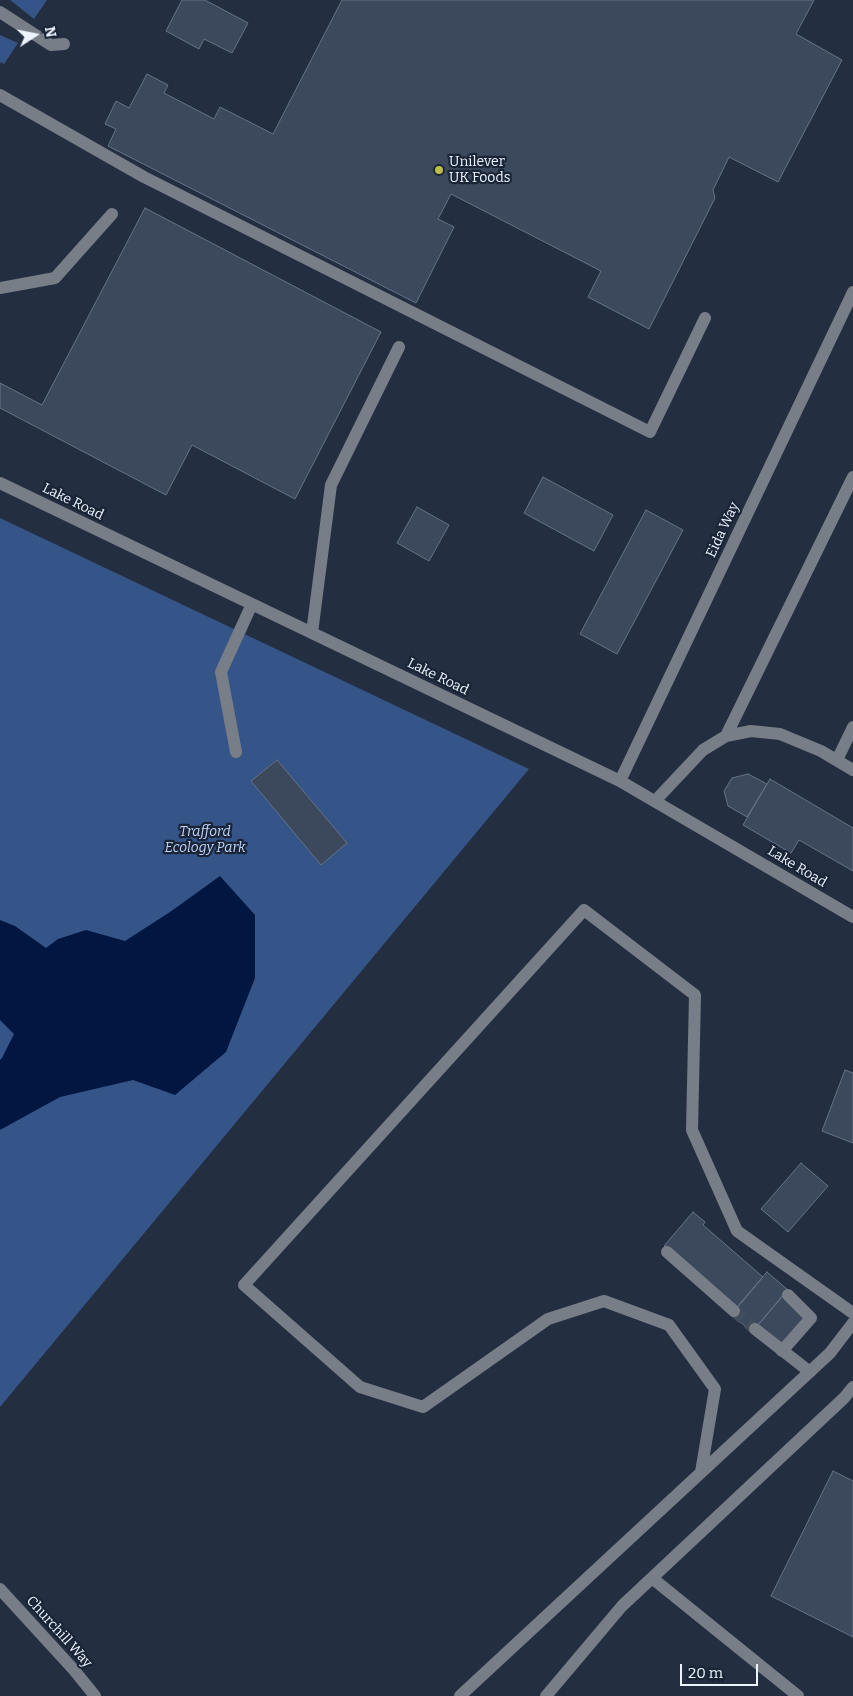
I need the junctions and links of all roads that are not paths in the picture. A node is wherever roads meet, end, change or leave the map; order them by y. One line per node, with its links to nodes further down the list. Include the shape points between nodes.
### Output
1 (0, 12): 2 (street, via 51,45)
2 (64, 44)
3 (0, 96): 7 (street, via 144,177 650,432)
4 (112, 214): 5 (street, via 55,278)
5 (0, 288)
6 (853, 292): 18 (street, Eida Way)
7 (704, 318)
8 (399, 347): 12 (street, via 331,485)
9 (853, 477): 14 (street)
10 (0, 483): 11 (street, Lake Road)
11 (252, 604): 12 (street, Lake Road); 15 (street, via 221,672)
12 (312, 633): 18 (street, Lake Road)
13 (853, 726): 16 (street)
14 (726, 736): 16 (street, via 751,731 780,734); 19 (street, via 703,750)
15 (236, 752)
16 (837, 760): 17 (street)
17 (853, 770)
18 (620, 781): 19 (street, Lake Road)
19 (655, 801): 20 (street, Lake Road)
20 (853, 918)
21 (667, 1252): 23 (street)
22 (788, 1295): 27 (street, via 811,1318)
23 (734, 1311)
24 (853, 1313): 30 (street, via 738,1231 692,1130 695,995 584,910 244,1285 360,1387 424,1407 548,1320 604,1301 669,1326 715,1389)
25 (853, 1323): 28 (street, via 830,1353)
26 (755, 1329): 27 (street)
27 (782, 1351): 28 (street)
28 (810, 1372): 30 (street)
29 (853, 1388): 31 (street)
30 (701, 1472): 34 (street)
31 (652, 1578): 35 (street, via 622,1606); 36 (street)
32 (0, 1589): 33 (street, Churchill Way)
33 (95, 1696)
34 (460, 1696)
35 (546, 1696)
36 (798, 1696)

